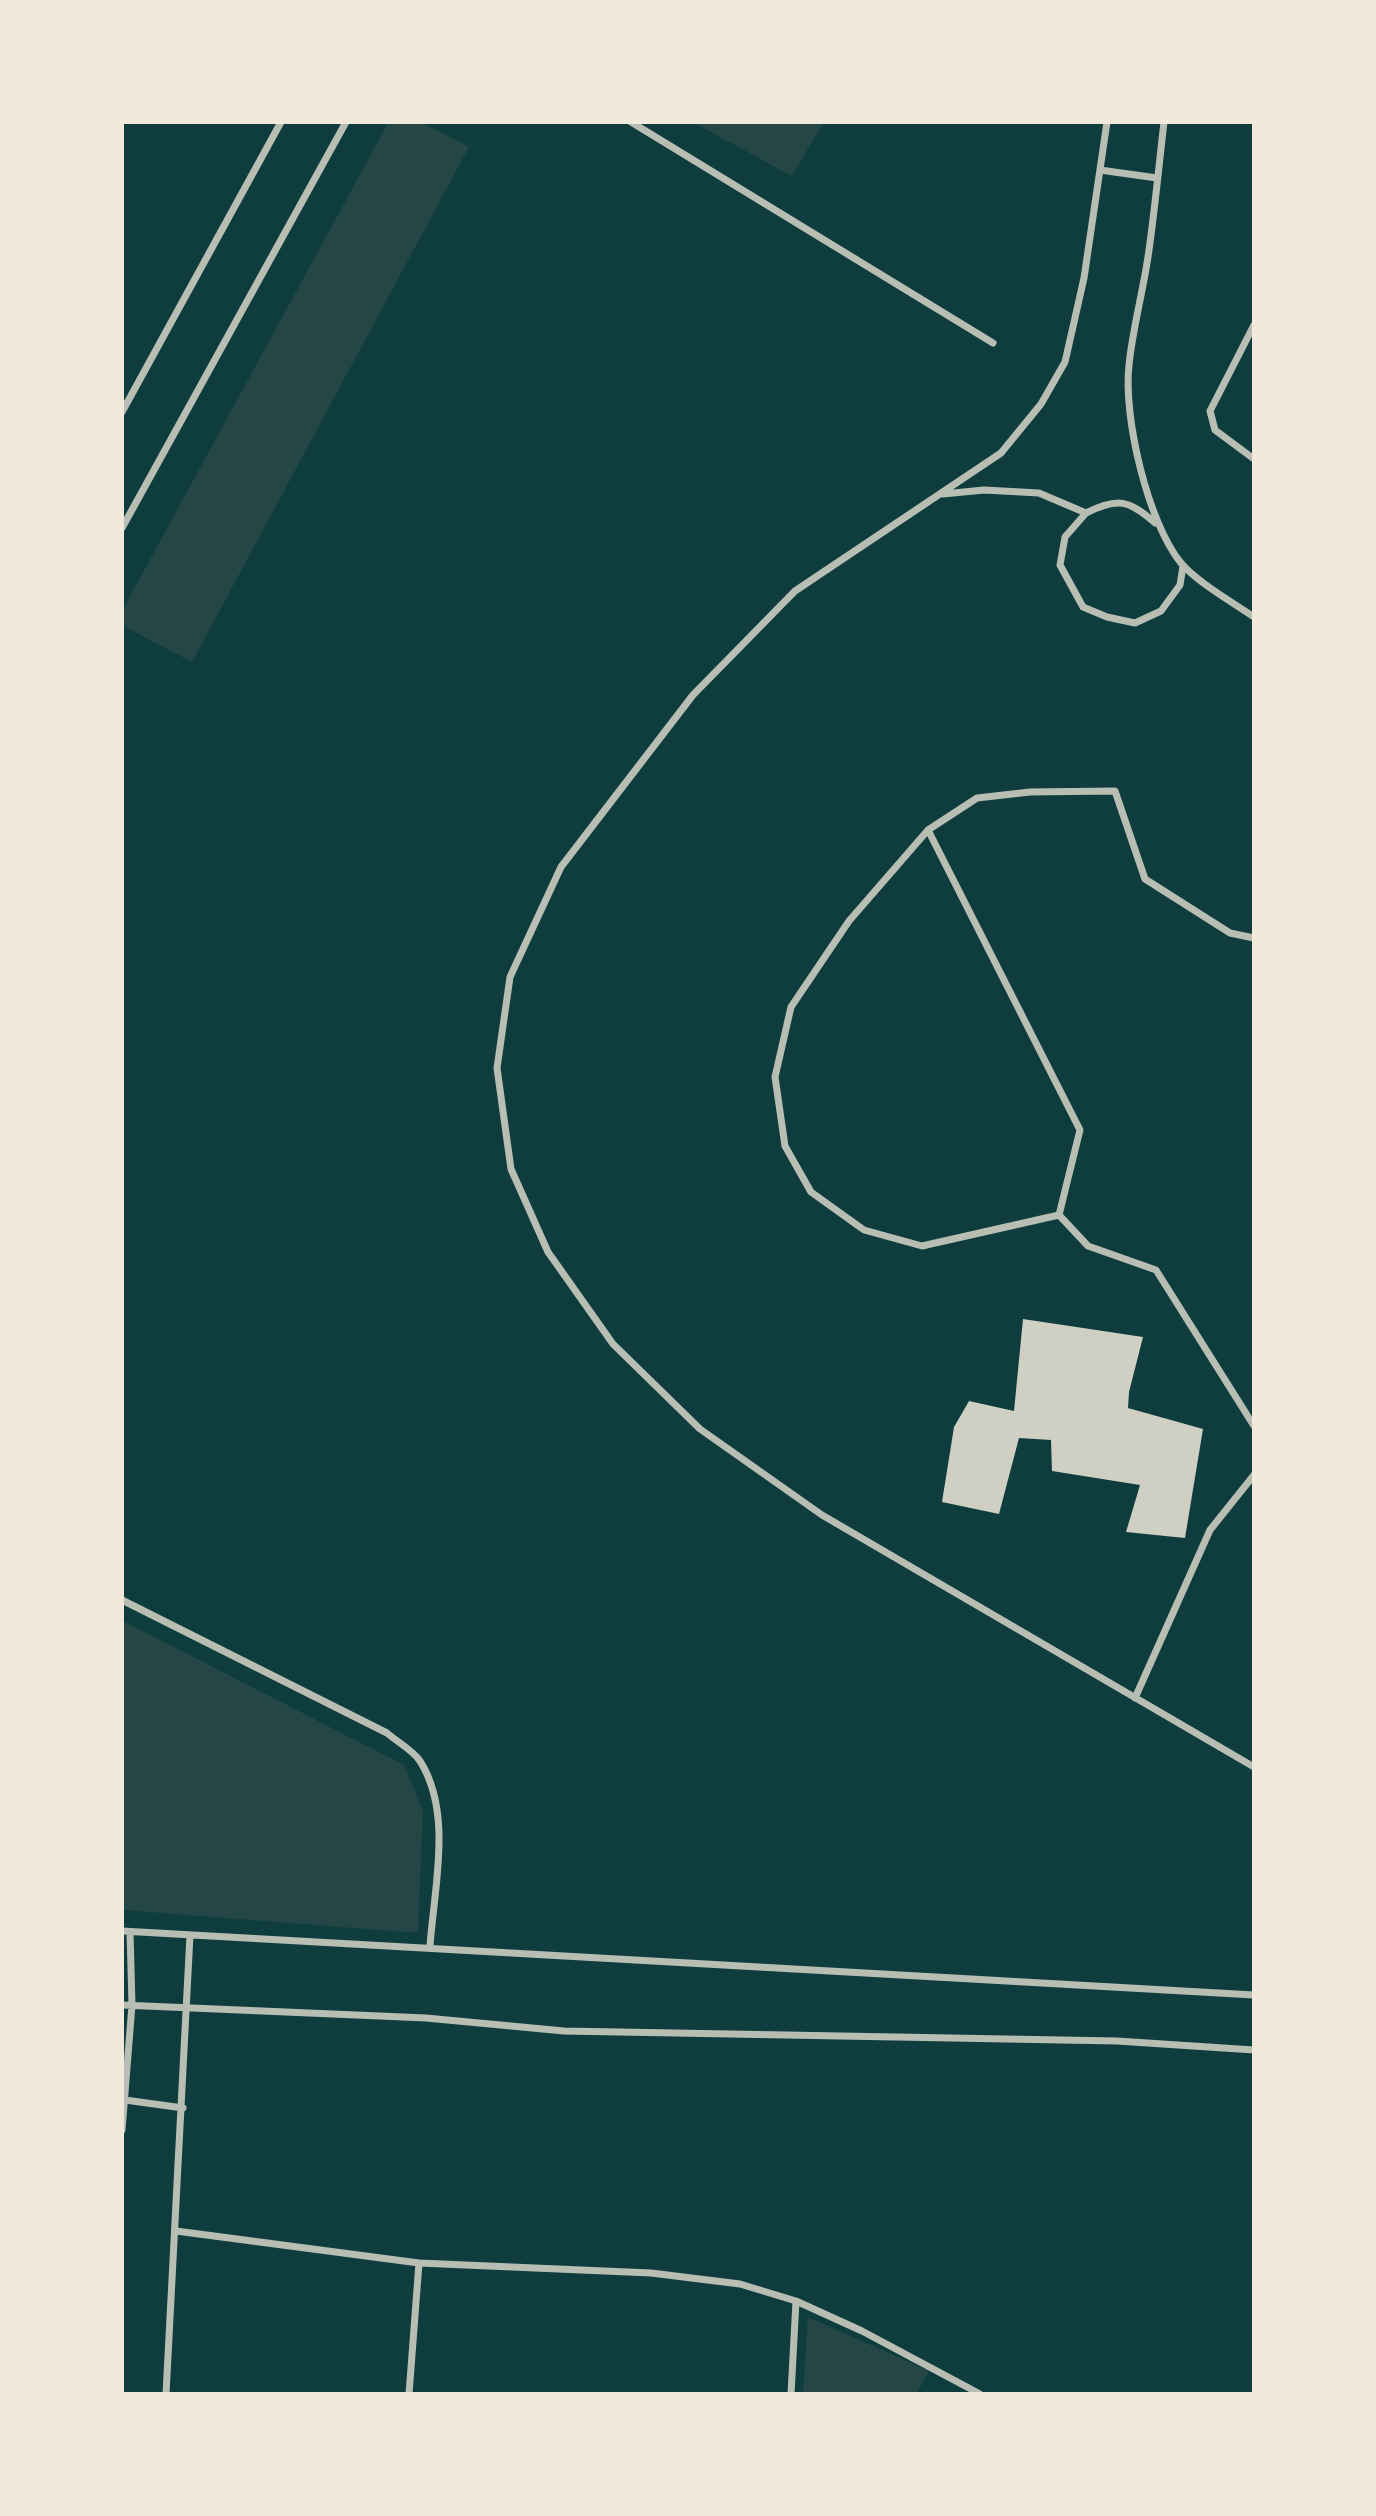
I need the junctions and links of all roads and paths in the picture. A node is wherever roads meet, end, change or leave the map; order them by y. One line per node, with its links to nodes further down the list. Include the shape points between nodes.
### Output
1 (281, 122): 10 (street)
2 (346, 122): 15 (street)
3 (631, 122): 9 (street)
4 (1107, 122): 6 (street)
5 (1164, 122): 7 (street)
6 (1100, 170): 7 (street); 12 (street, via 1084,278 1065,362 1041,404 1002,453)
7 (1157, 177): 14 (street, via 1127,398)
8 (1254, 325): 11 (street, via 1210,411 1215,430)
9 (993, 344)
10 (122, 412)
11 (1254, 459)
12 (939, 495): 13 (street, via 984,489 1039,493); 24 (street, via 795,591 693,695 561,867 510,977 496,1068 511,1169 548,1252 613,1344 699,1429 822,1515)
13 (1086, 513): 14 (street, via 1108,502 1135,505); 16 (street, via 1065,537 1060,565 1083,607 1135,623 1161,611 1180,585)
14 (1157, 524): 16 (street)
15 (122, 528)
16 (1183, 566): 17 (street)
17 (1254, 617)
18 (928, 830): 19 (street, via 977,799 1030,792 1115,791 1145,878 1230,933); 20 (street, via 1080,1130); 20 (street, via 849,921 791,1007 775,1077 785,1146 811,1192 864,1230 922,1246)
19 (1254, 938)
20 (1059, 1215): 21 (street, via 1088,1246 1156,1270)
21 (1254, 1426)
22 (1254, 1475): 24 (street, via 1210,1530)
23 (122, 1600): 28 (street, via 387,1733 418,1759 432,1785 439,1822)
24 (1135, 1698): 25 (street)
25 (1254, 1767)
26 (126, 1931): 27 (street); 31 (street)
27 (190, 1935): 28 (street); 32 (street)
28 (430, 1946): 29 (street)
29 (1254, 1995)
30 (122, 2005): 31 (street)
31 (132, 2005): 32 (street); 34 (street)
32 (188, 2009): 33 (street, via 426,2018 564,2031 1117,2041); 35 (street)
33 (1254, 2050)
34 (125, 2100): 35 (street); 36 (street)
35 (183, 2108): 37 (street)
36 (122, 2130)
37 (176, 2231): 38 (street); 40 (street)
38 (419, 2263): 39 (street, via 651,2273 740,2284); 41 (street)
39 (796, 2301): 42 (street); 43 (street)
40 (166, 2393)
41 (409, 2393)
42 (790, 2393)
43 (980, 2393)

